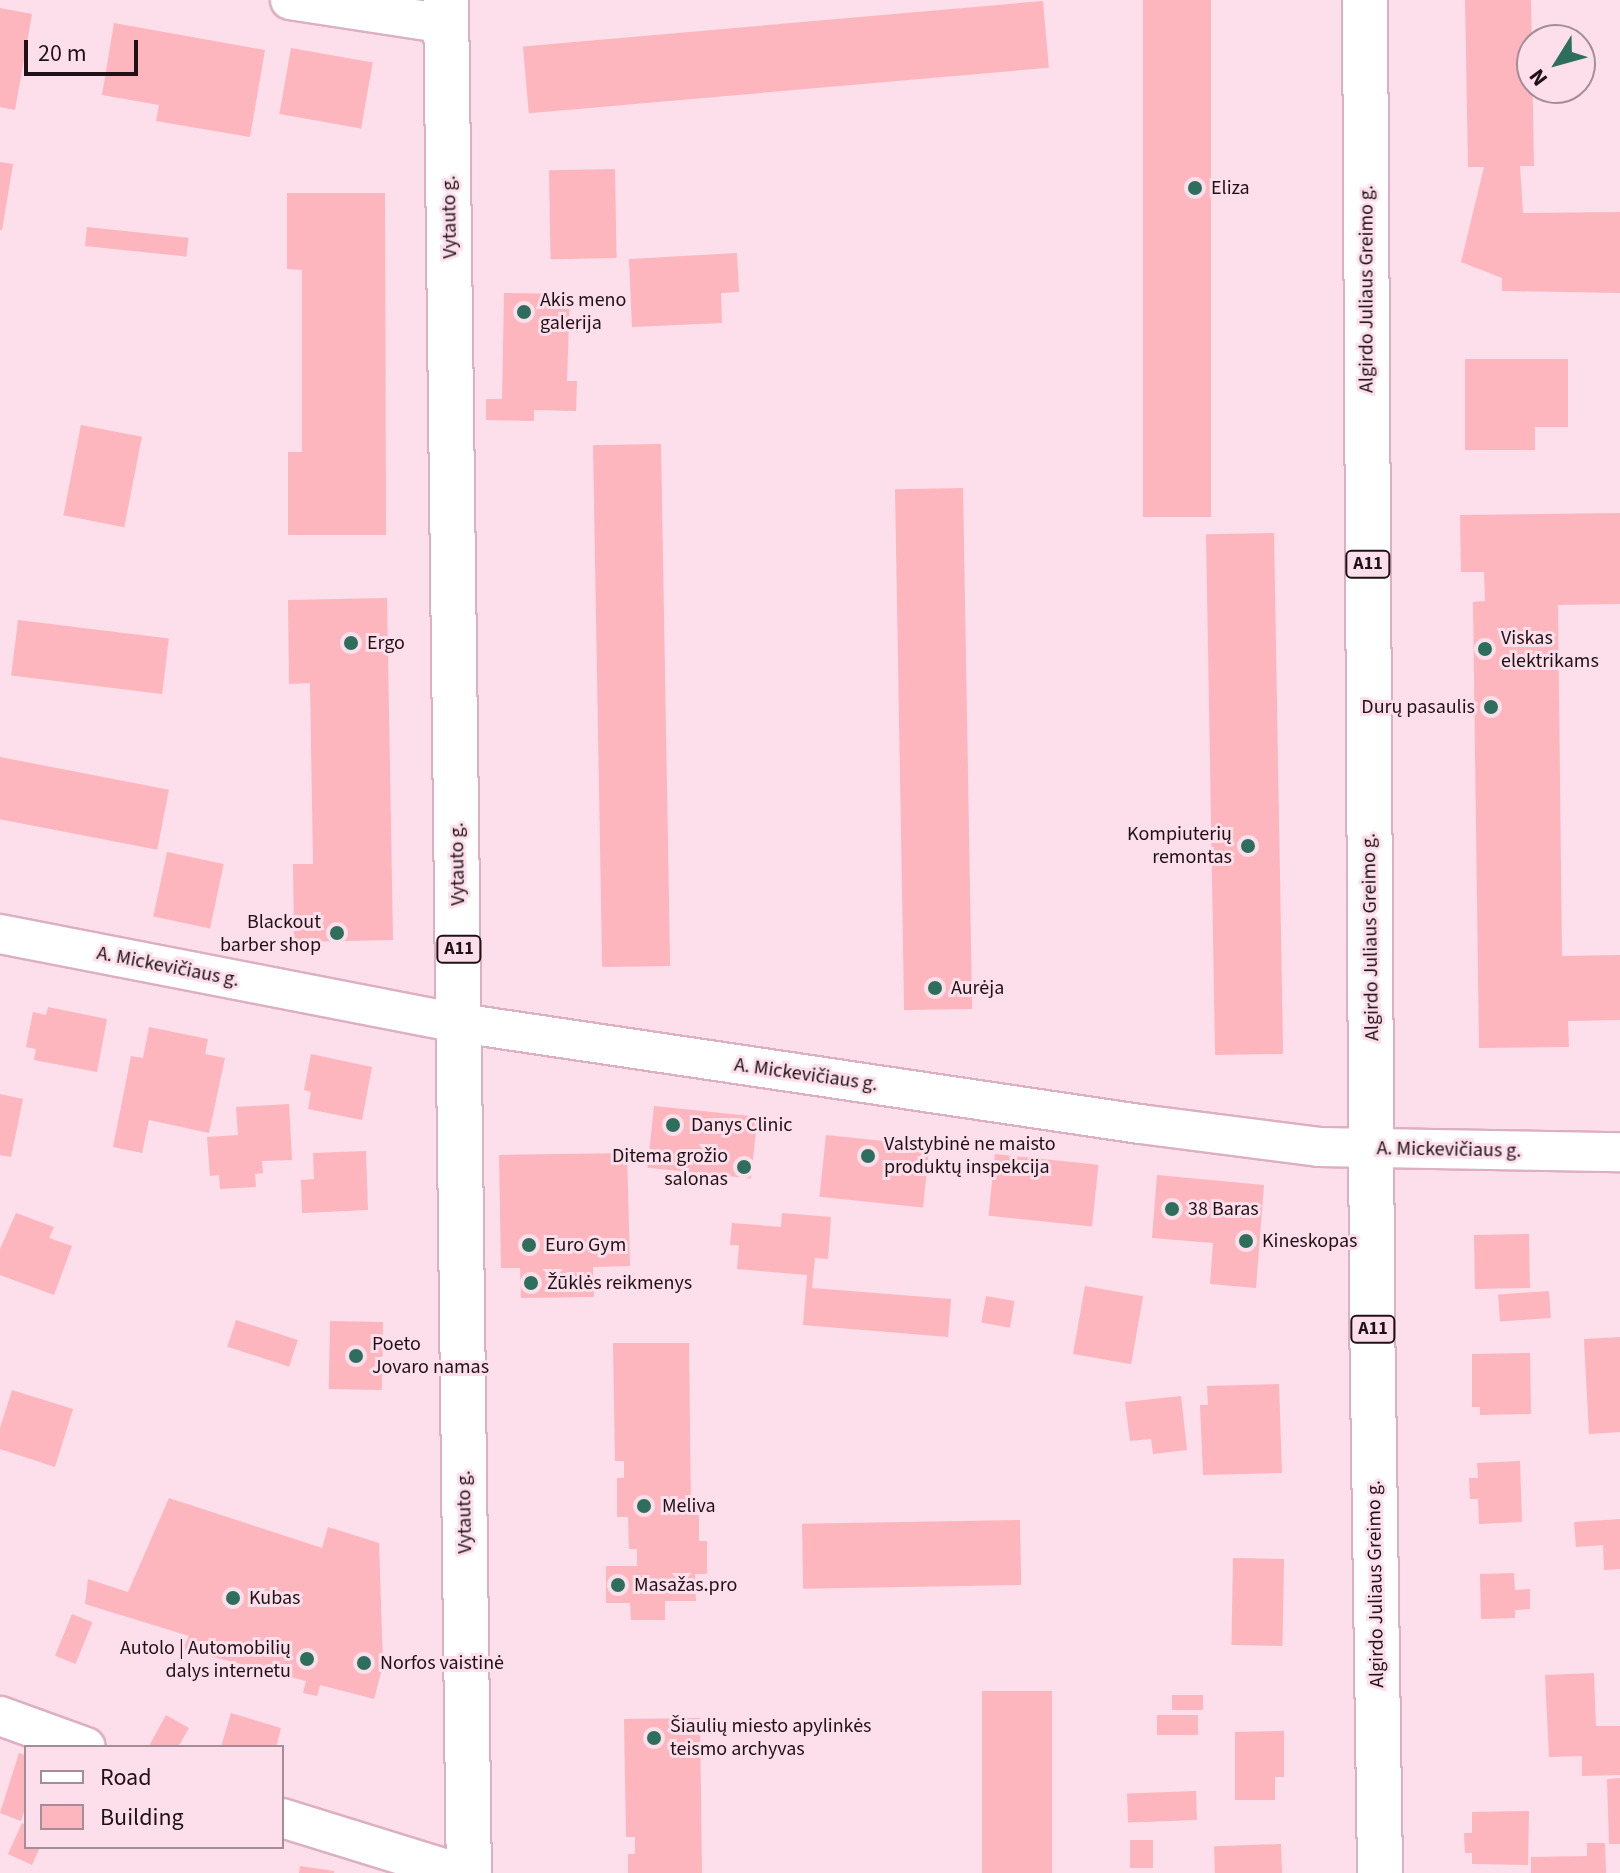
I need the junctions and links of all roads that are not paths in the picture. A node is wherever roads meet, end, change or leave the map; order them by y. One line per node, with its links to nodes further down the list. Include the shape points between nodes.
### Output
1 (290, 0): 3 (street)
2 (1365, 0): 6 (highway, Algirdo Juliaus Greimo g. / A11)
3 (447, 12): 5 (highway, Vytauto g. / A11)
4 (0, 934): 5 (street, A. Mickevičiaus g.)
5 (460, 1023): 6 (street, A. Mickevičiaus g., via 1140,1124); 12 (highway, Vytauto g. / A11)
6 (1372, 1149): 7 (street, A. Mickevičiaus g.); 13 (highway, Algirdo Juliaus Greimo g. / A11)
7 (1620, 1152)
8 (0, 1716): 9 (street)
9 (80, 1745)
10 (284, 1819): 11 (street)
11 (460, 1873)
12 (469, 1873)
13 (1380, 1873)

